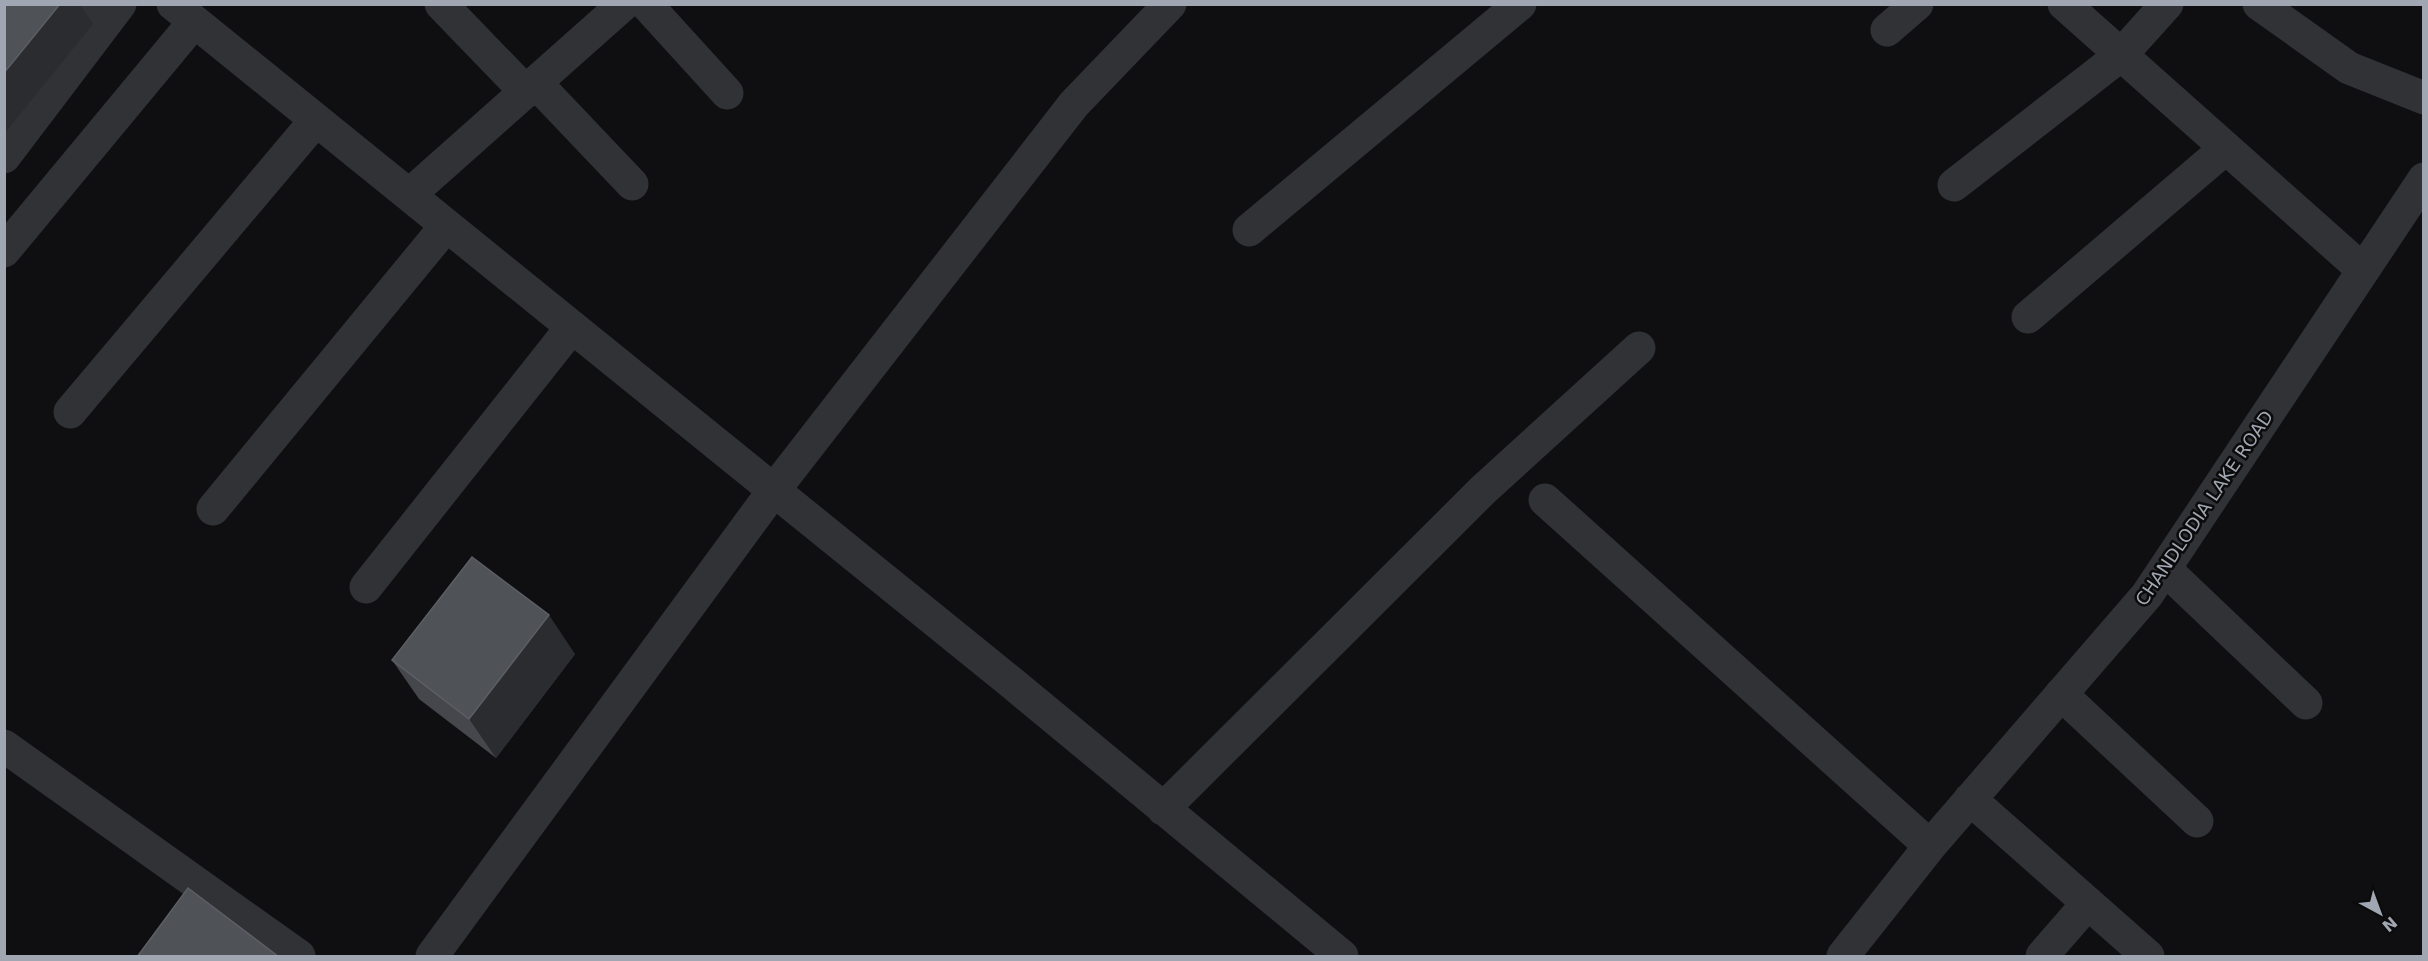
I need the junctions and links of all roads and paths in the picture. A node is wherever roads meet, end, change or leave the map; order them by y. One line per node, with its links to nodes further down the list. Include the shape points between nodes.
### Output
1 (441, 4): 14 (street)
2 (646, 4): 15 (street)
3 (1170, 4): 32 (street, via 1074,104)
4 (1520, 4): 25 (street)
5 (1917, 4): 12 (street)
6 (2064, 4): 13 (street)
7 (2168, 4): 13 (street)
8 (2259, 4): 16 (street, via 2349,68)
9 (624, 5): 14 (street)
10 (102, 11): 19 (street)
11 (184, 13): 17 (street); 26 (street)
12 (1887, 30)
13 (2121, 55): 18 (street); 22 (street)
14 (531, 87): 21 (street); 23 (street)
15 (727, 93)
16 (2424, 98)
17 (316, 120): 23 (street); 31 (street)
18 (2226, 148): 27 (street); 28 (street)
19 (4, 157)
20 (2424, 179): 27 (street, CHANDLODIA LAKE ROAD)
21 (632, 184)
22 (1954, 185)
23 (409, 195): 24 (street)
24 (446, 226): 29 (street); 34 (street)
25 (1249, 230)
26 (4, 251)
27 (2363, 270): 35 (street, CHANDLODIA LAKE ROAD)
28 (2028, 317)
29 (572, 327): 32 (street); 36 (street)
30 (1639, 348): 41 (street, via 1484,490)
31 (70, 412)
32 (774, 490): 41 (street); 46 (street)
33 (1545, 500): 43 (street)
34 (213, 509)
35 (2165, 570): 37 (street, CHANDLODIA LAKE ROAD); 38 (street)
36 (366, 587)
37 (2061, 694): 40 (street, CHANDLODIA LAKE ROAD); 42 (street)
38 (2306, 703)
39 (4, 746): 45 (street)
40 (1970, 800): 43 (street, CHANDLODIA LAKE ROAD); 44 (street)
41 (1163, 808): 47 (street)
42 (2197, 821)
43 (1930, 846): 48 (street, CHANDLODIA LAKE ROAD)
44 (2088, 903): 49 (street); 50 (street)
45 (299, 957)
46 (432, 957)
47 (1341, 957)
48 (1843, 957)
49 (2042, 957)
50 (2148, 957)

